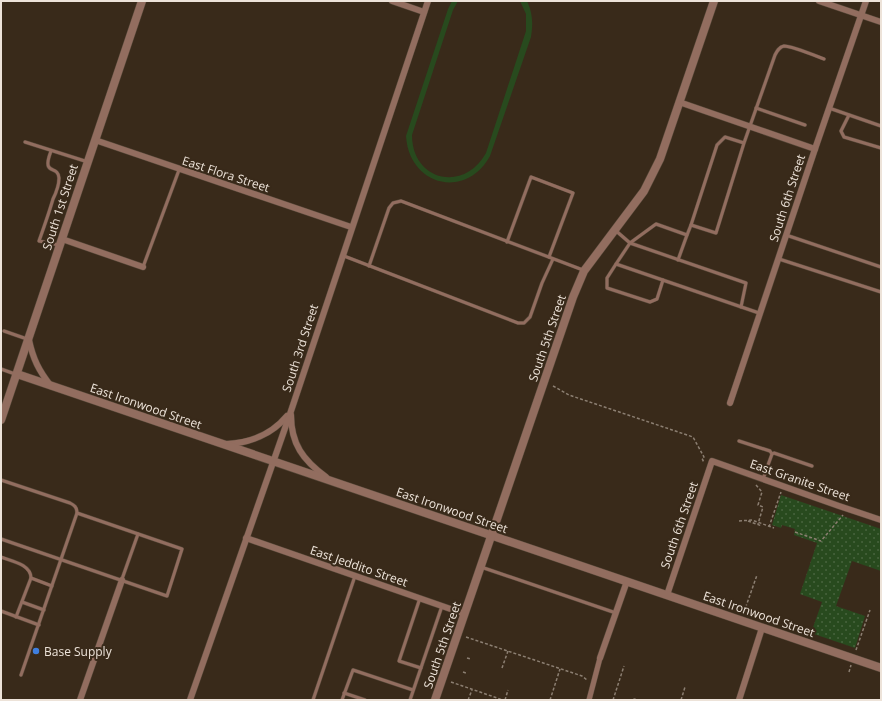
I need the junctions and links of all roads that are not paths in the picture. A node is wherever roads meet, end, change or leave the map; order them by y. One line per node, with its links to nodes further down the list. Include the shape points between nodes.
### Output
1 (142, 1): 18 (street, South 1st Street)
2 (392, 1): 7 (street)
3 (428, 1): 7 (street, South 3rd Street)
4 (714, 1): 11 (street, South 5th Street)
5 (819, 1): 8 (street)
6 (866, 1): 8 (street, South 6th Street)
7 (424, 12): 27 (street, South 3rd Street)
8 (861, 15): 9 (street); 13 (street, South 6th Street)
9 (881, 22)
10 (824, 59): 12 (lane, via 790,47 779,48)
11 (679, 102): 16 (street); 28 (street, South 5th Street, via 657,166 644,191)
12 (756, 108): 15 (lane); 16 (lane)
13 (829, 108): 14 (lane); 22 (street, South 6th Street)
14 (849, 115): 17 (lane); 21 (lane, via 841,131 844,137)
15 (805, 125)
16 (750, 126): 20 (lane); 22 (street)
17 (881, 126)
18 (95, 140): 24 (street, South 1st Street); 25 (street, East Flora Street)
19 (25, 142): 23 (lane)
20 (744, 143): 26 (lane, via 725,137 718,145); 26 (lane, via 716,233)
21 (881, 148)
22 (815, 149): 30 (street, South 6th Street)
23 (51, 151): 24 (lane); 31 (lane, via 47,164 58,173 59,178 39,241)
24 (88, 162): 31 (street, South 1st Street)
25 (179, 170): 27 (street, East Flora Street); 40 (lane)
26 (691, 225): 29 (lane)
27 (351, 227): 34 (street, South 3rd Street)
28 (615, 230): 33 (lane); 42 (street, South 5th Street)
29 (687, 235): 33 (lane, via 656,224); 37 (lane)
30 (786, 235): 36 (street, South 6th Street); 41 (lane)
31 (61, 242): 40 (street); 48 (street, South 1st Street)
32 (507, 242): 35 (lane); 35 (lane, via 531,177 573,193); 39 (lane, via 401,201 393,203 389,208)
33 (630, 243): 37 (lane); 38 (lane)
34 (342, 255): 39 (lane); 53 (street, South 3rd Street)
35 (551, 258): 39 (lane, via 530,317 524,323 518,323); 42 (lane)
36 (779, 259): 44 (lane); 46 (street, South 6th Street)
37 (678, 260): 45 (lane, via 746,283)
38 (616, 264): 43 (lane); 43 (lane, via 606,278 607,288 650,302 657,299)
39 (369, 266)
40 (143, 267)
41 (881, 267)
42 (584, 271): 67 (street, South 5th Street)
43 (663, 280): 45 (lane)
44 (881, 292)
45 (741, 307): 46 (lane)
46 (760, 314): 52 (street, South 6th Street)
47 (4, 331): 48 (lane)
48 (28, 339): 50 (street, South 1st Street); 51 (street, via 40,372)
49 (1, 369): 50 (lane)
50 (16, 374): 51 (street, East Ironwood Street); 54 (street, South 1st Street)
51 (51, 386): 56 (street, East Ironwood Street)
52 (730, 403)
53 (291, 411): 56 (street, via 281,423 266,434 248,441); 59 (street, South 3rd Street); 63 (street, via 292,431 297,447 308,462)
54 (1, 420)
55 (739, 441): 57 (lane, via 770,451)
56 (223, 445): 59 (street, East Ironwood Street)
57 (772, 454): 60 (lane); 61 (lane)
58 (712, 461): 61 (street, East Granite Street); 78 (street, South 6th Street)
59 (272, 462): 63 (street, East Ironwood Street); 69 (street, South 3rd Street)
60 (812, 466)
61 (763, 479): 65 (street, East Granite Street)
62 (1, 480): 64 (lane, via 70,503 76,507)
63 (331, 482): 67 (street, East Ironwood Street)
64 (77, 513): 66 (lane); 71 (lane)
65 (881, 520)
66 (138, 534): 75 (lane); 75 (lane, via 182,549 167,596)
67 (491, 536): 72 (street, South 5th Street); 76 (street, East Ironwood Street)
68 (1, 538): 71 (lane)
69 (246, 538): 73 (street, East Jeddito Street); 96 (street, South 3rd Street)
70 (1, 557): 74 (lane, via 26,567)
71 (62, 560): 75 (lane); 77 (lane)
72 (481, 568): 84 (lane); 85 (street, South 5th Street)
73 (355, 576): 79 (street, East Jeddito Street); 97 (lane)
74 (31, 578): 77 (lane); 80 (lane)
75 (122, 580): 95 (street)
76 (627, 582): 78 (street, East Ironwood Street); 84 (street)
77 (52, 586): 82 (lane)
78 (667, 595): 88 (street, East Ironwood Street)
79 (420, 598): 81 (street, East Jeddito Street); 90 (lane, via 399,661)
80 (22, 602): 82 (lane); 86 (lane)
81 (442, 606): 85 (street, East Jeddito Street); 90 (lane)
82 (44, 610): 87 (lane)
83 (1, 611): 86 (lane)
84 (616, 613): 89 (street)
85 (465, 614): 101 (street, South 5th Street)
86 (16, 617): 87 (lane)
87 (39, 625): 92 (lane)
88 (762, 628): 91 (street, East Ironwood Street); 103 (street)
89 (600, 658): 102 (street)
90 (421, 668): 93 (lane)
91 (881, 668)
92 (21, 675)
93 (414, 690): 94 (lane, via 352,670); 100 (lane)
94 (344, 693): 98 (lane); 99 (lane)
95 (80, 700)
96 (190, 700)
97 (313, 700)
98 (342, 700)
99 (365, 700)
100 (410, 700)
101 (435, 700)
102 (589, 700)
103 (739, 700)

